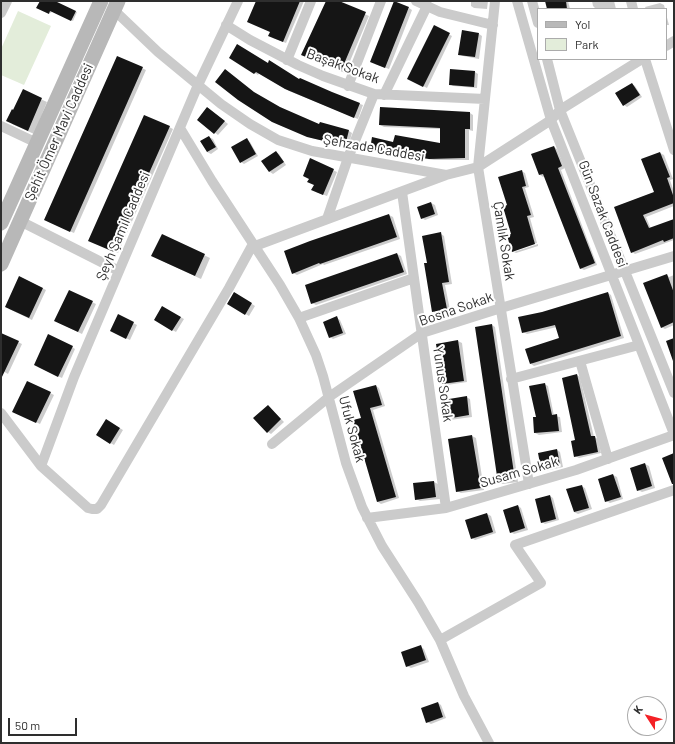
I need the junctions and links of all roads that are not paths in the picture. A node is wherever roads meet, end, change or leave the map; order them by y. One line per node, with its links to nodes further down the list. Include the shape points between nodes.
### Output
1 (7, 1): 12 (street)
2 (101, 1): 29 (main road, Şehit Ömer Mavi Caddesi)
3 (238, 1): 14 (street, Şeyh Şamil Caddesi)
4 (311, 1): 16 (street)
5 (381, 1): 21 (street)
6 (416, 1): 10 (street)
7 (495, 1): 15 (street, Çamlık Sokak)
8 (517, 1): 26 (street, Gün Sazak Caddesi)
9 (532, 1): 13 (street)
10 (426, 4): 15 (street, via 440,12); 23 (street)
11 (116, 5): 20 (street, Şehzade Caddesi, via 158,52); 36 (main road, Şehit Ömer Mavi Caddesi)
12 (1, 12)
13 (537, 19)
14 (226, 25): 16 (street, Başak Sokak); 20 (street, Şeyh Şamil Caddesi)
15 (493, 25): 24 (street, Çamlık Sokak)
16 (287, 60): 21 (street, Başak Sokak)
17 (547, 60): 25 (street, Gün Sazak Caddesi)
18 (640, 60): 25 (street, Şehzade Caddesi)
19 (646, 60): 30 (street)
20 (198, 85): 28 (street, Şeyh Şamil Caddesi); 31 (street, Şehzade Caddesi, via 236,115 278,140 312,151)
21 (348, 86): 22 (street, Başak Sokak)
22 (374, 94): 23 (street, Başak Sokak); 31 (street)
23 (384, 95): 24 (street, Başak Sokak)
24 (485, 99): 32 (street, Çamlık Sokak)
25 (560, 110): 26 (street, Şehzade Caddesi); 42 (street, Gün Sazak Caddesi)
26 (552, 120): 32 (street, Şehzade Caddesi); 43 (street, Gün Sazak Caddesi)
27 (1, 126): 29 (street)
28 (180, 128): 38 (street, Ufuk Sokak); 41 (street, Şeyh Şamil Caddesi)
29 (37, 143): 37 (main road, Şehit Ömer Mavi Caddesi)
30 (674, 150)
31 (348, 158): 33 (street, Şehzade Caddesi); 35 (street)
32 (478, 167): 33 (street, Şehzade Caddesi); 45 (street, Çamlık Sokak)
33 (446, 175): 34 (street)
34 (402, 192): 35 (street); 44 (street, Yunus Sokak)
35 (327, 219): 38 (street)
36 (20, 220): 40 (main road, Şehit Ömer Mavi Caddesi); 41 (street)
37 (1, 223)
38 (254, 245): 46 (street, Ufuk Sokak); 57 (street, via 99,507 94,510 88,508)
39 (674, 256): 42 (street, Bosna Sokak)
40 (1, 264)
41 (119, 271): 57 (street, Şeyh Şamil Caddesi, via 74,377)
42 (625, 271): 43 (street, Bosna Sokak); 51 (street, Gün Sazak Caddesi)
43 (612, 276): 45 (street, Bosna Sokak); 48 (street, Gün Sazak Caddesi)
44 (414, 278): 46 (street); 47 (street, Yunus Sokak)
45 (501, 308): 47 (street, Bosna Sokak); 50 (street, Çamlık Sokak)
46 (300, 318): 52 (street, Ufuk Sokak)
47 (422, 334): 52 (street, Bosna Sokak); 60 (street, Yunus Sokak)
48 (639, 345): 49 (street); 54 (street, Gün Sazak Caddesi)
49 (580, 361): 50 (street); 56 (street)
50 (511, 379): 58 (street, Çamlık Sokak)
51 (674, 393)
52 (329, 397): 55 (street, Bosna Sokak); 61 (street, Ufuk Sokak, via 346,463)
53 (1, 413): 57 (street)
54 (674, 435): 56 (street, Susam Sokak)
55 (272, 444)
56 (608, 459): 58 (street, Susam Sokak)
57 (41, 466)
58 (529, 484): 60 (street, Susam Sokak)
59 (674, 490): 62 (street, via 515,545 541,583)
60 (446, 508): 61 (street, Susam Sokak)
61 (367, 518): 62 (street, Ufuk Sokak)
62 (440, 640): 63 (street, Ufuk Sokak)
63 (489, 743)

